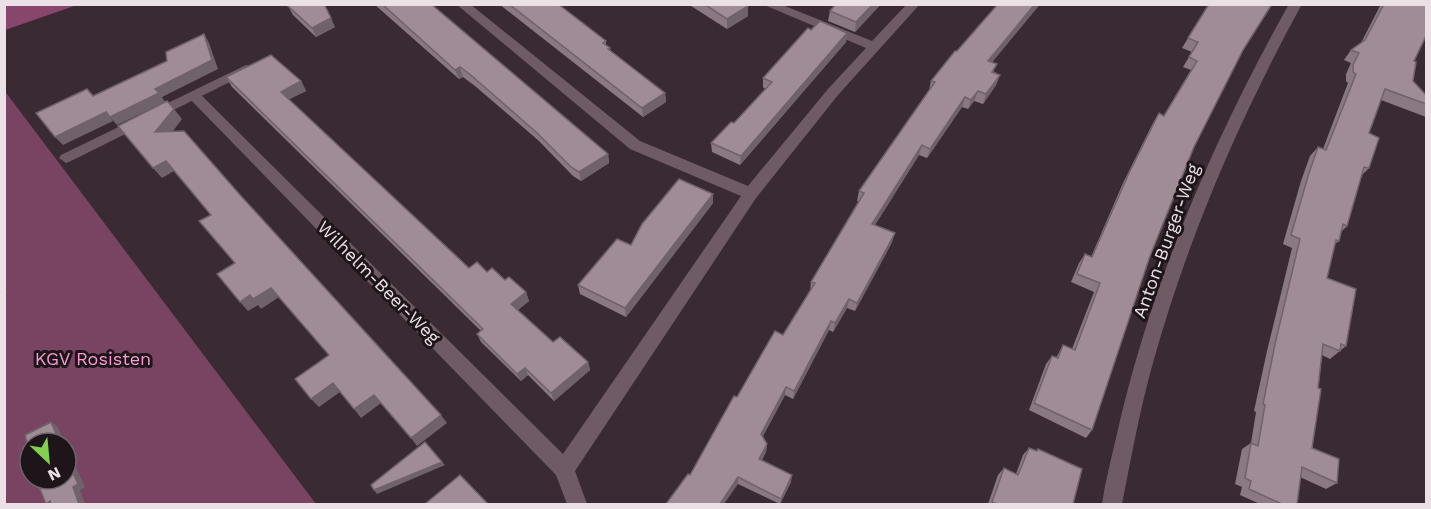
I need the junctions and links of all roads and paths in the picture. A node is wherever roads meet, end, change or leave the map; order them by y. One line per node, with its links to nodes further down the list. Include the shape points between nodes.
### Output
1 (462, 4): 9 (street, via 636,145)
2 (768, 4): 5 (street)
3 (914, 4): 5 (street)
4 (1296, 4): 12 (street, Anton-Burger-Weg, via 1247,93 1191,221 1146,354)
5 (874, 47): 9 (street)
6 (253, 66): 7 (lane)
7 (194, 96): 8 (lane); 10 (street, Wilhelm-Beer-Weg)
8 (66, 158)
9 (751, 194): 10 (street)
10 (564, 469): 11 (street, Wilhelm-Beer-Weg)
11 (577, 504)
12 (1112, 504)

